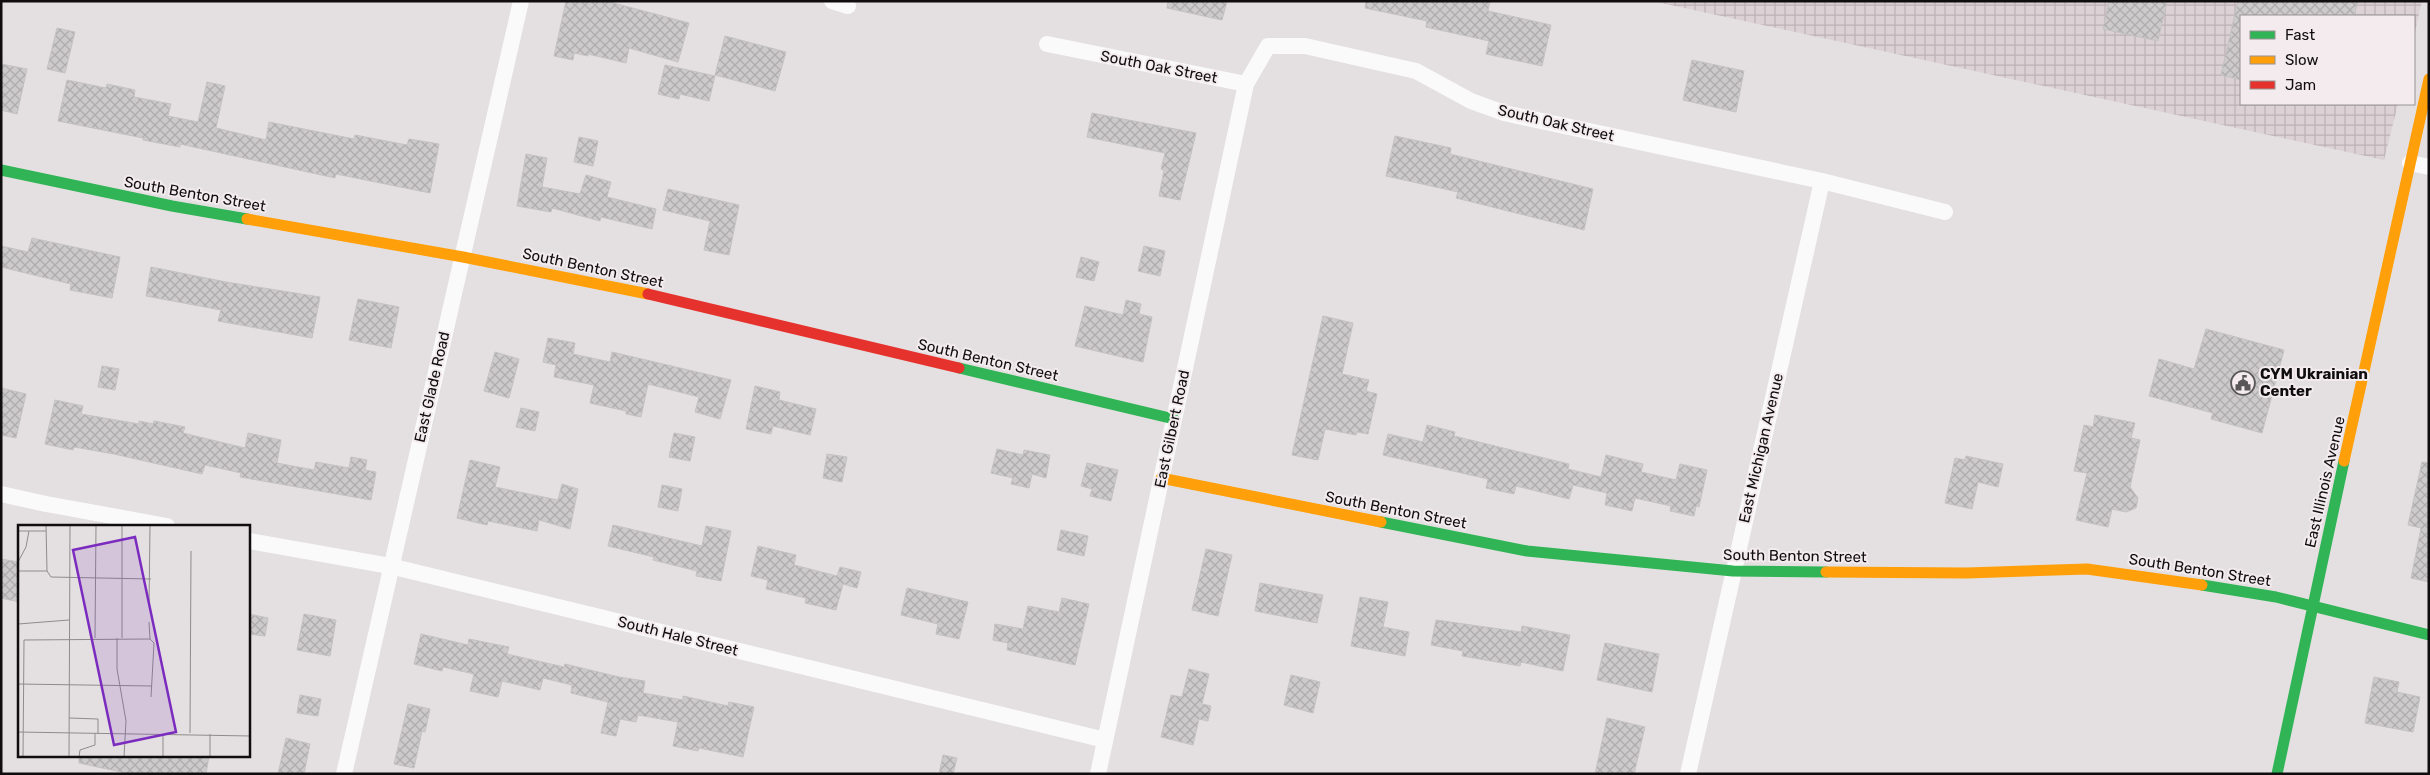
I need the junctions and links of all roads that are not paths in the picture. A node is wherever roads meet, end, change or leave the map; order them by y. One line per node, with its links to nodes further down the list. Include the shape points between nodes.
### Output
1 (521, 1): 12 (street, East Glade Road)
2 (832, 1): 3 (street)
3 (848, 6)
4 (1046, 44): 6 (street, South Oak Street)
5 (2429, 79): 7 (street, East Illinois Avenue)
6 (1246, 84): 10 (street, South Oak Street, via 1268,46 1305,46 1416,71 1504,113); 13 (street, East Gilbert Road)
7 (2410, 163): 8 (street); 20 (street, East Illinois Avenue)
8 (2429, 167)
9 (1, 170): 12 (street, South Benton Street, via 172,206)
10 (1822, 181): 11 (street, South Oak Street); 19 (street, East Michigan Avenue)
11 (1946, 212)
12 (463, 257): 13 (street, South Benton Street, via 651,295); 18 (street, East Glade Road)
13 (1174, 419): 14 (street, East Gilbert Road)
14 (1161, 478): 19 (street, South Benton Street, via 1527,551); 22 (street, East Gilbert Road)
15 (1, 494): 16 (street)
16 (162, 525)
17 (250, 541): 18 (street, South Hale Street)
18 (390, 566): 22 (street, South Hale Street); 23 (street, East Glade Road)
19 (1733, 571): 20 (street, South Benton Street, via 1967,573 2087,569 2175,580); 25 (street, East Michigan Avenue)
20 (2312, 606): 21 (street, South Benton Street); 26 (street, East Illinois Avenue)
21 (2429, 635)
22 (1105, 740): 24 (street, East Gilbert Road)
23 (344, 774)
24 (1098, 774)
25 (1688, 774)
26 (2277, 774)

